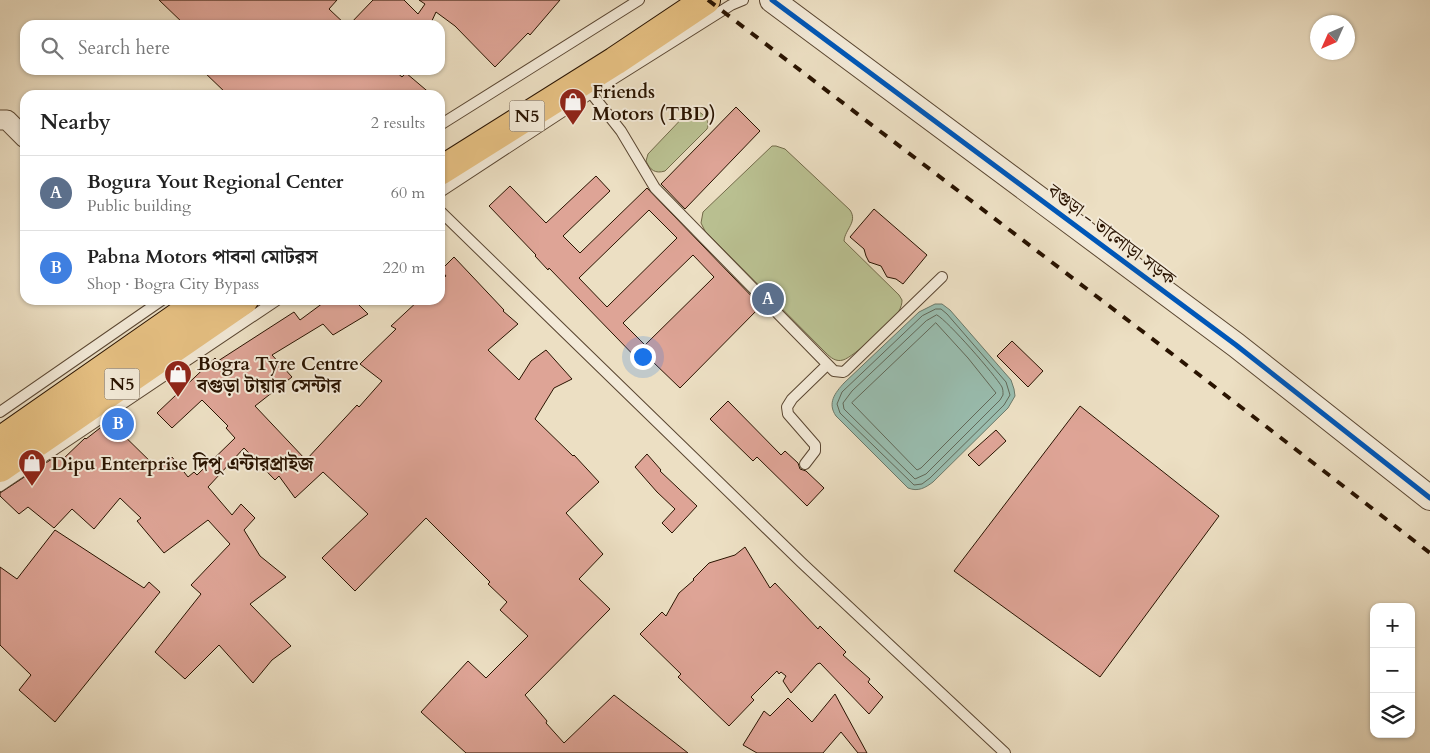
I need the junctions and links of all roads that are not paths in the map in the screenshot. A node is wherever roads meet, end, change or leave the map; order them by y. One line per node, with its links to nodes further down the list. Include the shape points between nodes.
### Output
1 (639, 0): 8 (lane)
2 (673, 0): 10 (highway, N5)
3 (706, 0): 11 (highway, N5)
4 (744, 0): 6 (lane)
5 (772, 0): 25 (street, বগুড়া - তালোড়া সড়ক, via 1236,345)
6 (591, 93): 12 (lane); 19 (lane, via 621,131 655,188)
7 (0, 120): 9 (street, via 7,120)
8 (445, 122)
9 (20, 133)
10 (445, 147)
11 (445, 168)
12 (445, 189)
13 (445, 216): 26 (lane, via 802,563)
14 (942, 277): 19 (lane, via 843,372 834,372)
15 (155, 305): 20 (lane)
16 (195, 305): 21 (highway, N5)
17 (237, 305): 23 (highway, N5)
18 (270, 305): 24 (lane)
19 (827, 365): 22 (lane, via 787,407 788,414 815,445 816,451)
20 (0, 412)
21 (0, 441)
22 (805, 464)
23 (0, 468)
24 (0, 486)
25 (1430, 498)
26 (1005, 753)

